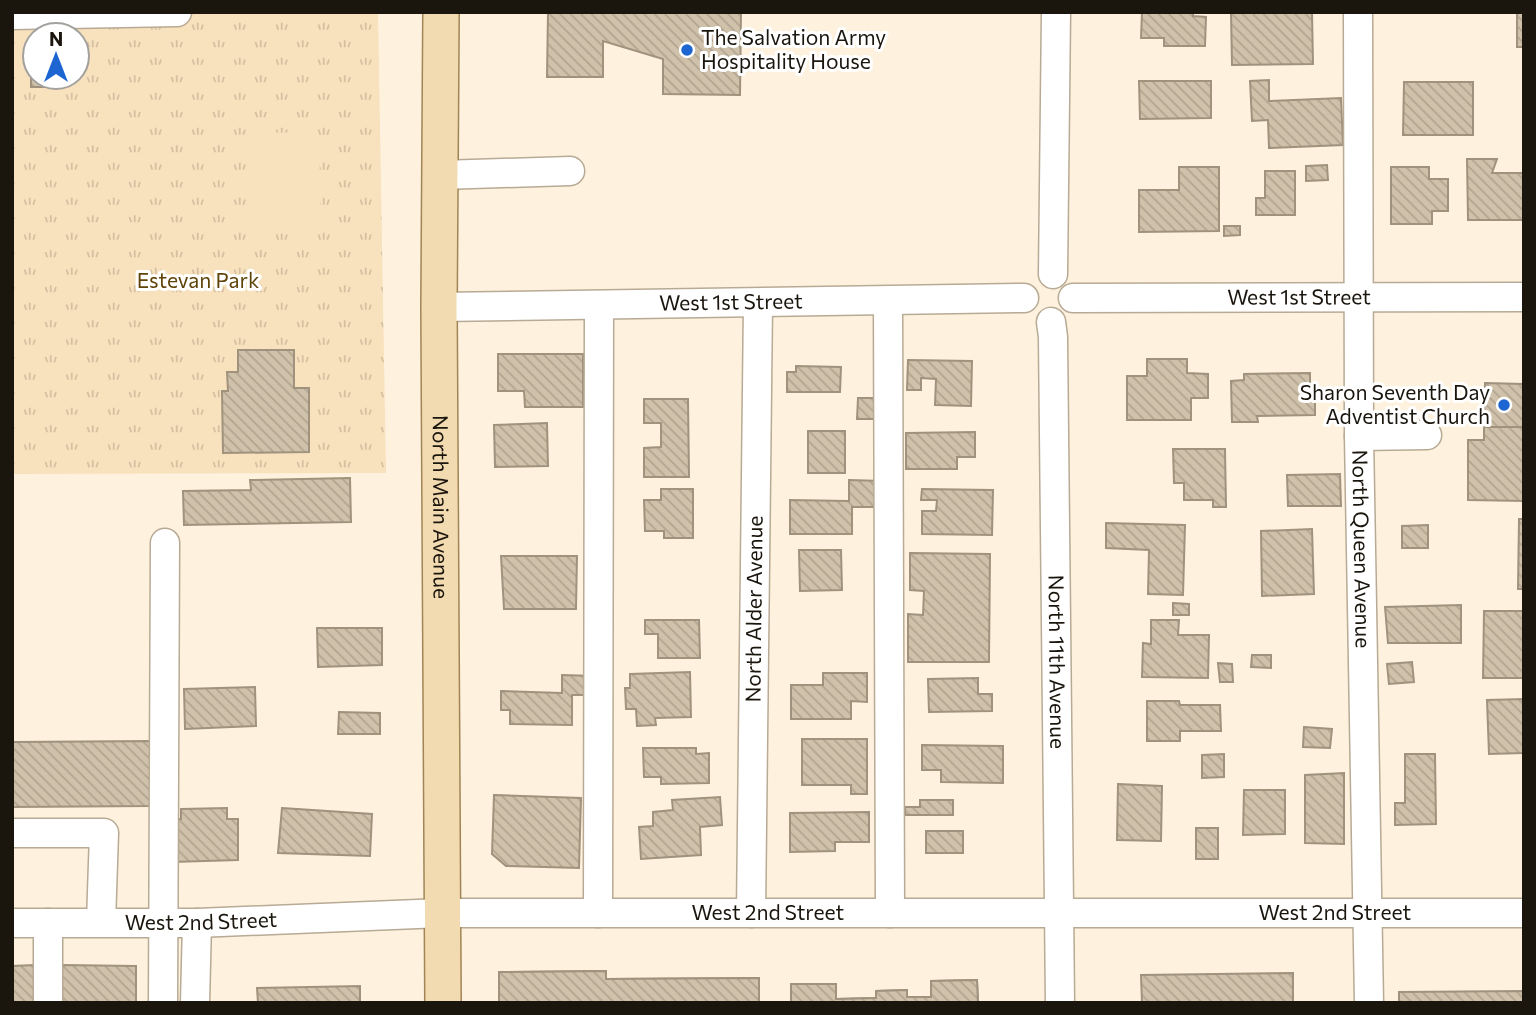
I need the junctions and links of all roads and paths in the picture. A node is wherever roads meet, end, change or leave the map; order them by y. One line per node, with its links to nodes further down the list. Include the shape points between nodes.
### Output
1 (177, 12): 5 (street)
2 (442, 12): 7 (main road, North Main Avenue)
3 (1056, 12): 8 (street)
4 (1358, 12): 12 (street, North Queen Avenue)
5 (12, 15)
6 (570, 171): 7 (street)
7 (441, 174): 16 (main road, North Main Avenue)
8 (1053, 274): 10 (street, via 1035,277); 11 (street, via 1071,286)
9 (1524, 297): 12 (street, West 1st Street)
10 (1024, 298): 13 (street, West 1st Street); 17 (street, via 1029,313)
11 (1073, 298): 12 (street, West 1st Street); 17 (street, via 1065,316)
12 (1359, 298): 19 (street, North Queen Avenue)
13 (888, 301): 14 (street, West 1st Street); 25 (street)
14 (758, 303): 15 (street, West 1st Street); 24 (street, North Alder Avenue)
15 (599, 305): 16 (street, West 1st Street); 23 (street)
16 (439, 307): 22 (main road, North Main Avenue)
17 (1051, 322): 26 (street, North 11th Avenue)
18 (1427, 435): 19 (street)
19 (1359, 436): 27 (street, North Queen Avenue)
20 (165, 543): 30 (street)
21 (12, 833): 29 (street, via 104,833)
22 (442, 913): 23 (street, West 2nd Street); 33 (street, West 2nd Street); 37 (main road, North Main Avenue)
23 (598, 913): 24 (street, West 2nd Street)
24 (751, 913): 25 (street, West 2nd Street)
25 (890, 913): 26 (street, West 2nd Street)
26 (1059, 913): 27 (street, West 2nd Street); 38 (street, North 11th Avenue)
27 (1367, 913): 28 (street, West 2nd Street); 39 (street, North Queen Avenue)
28 (1524, 913)
29 (101, 922): 30 (street, West 2nd Street); 32 (street, West 2nd Street)
30 (164, 922): 33 (street, West 2nd Street); 35 (street)
31 (12, 923): 32 (street, West 2nd Street)
32 (48, 923): 34 (street)
33 (197, 923): 36 (street)
34 (48, 1003)
35 (163, 1003)
36 (195, 1003)
37 (443, 1003)
38 (1060, 1003)
39 (1369, 1003)

